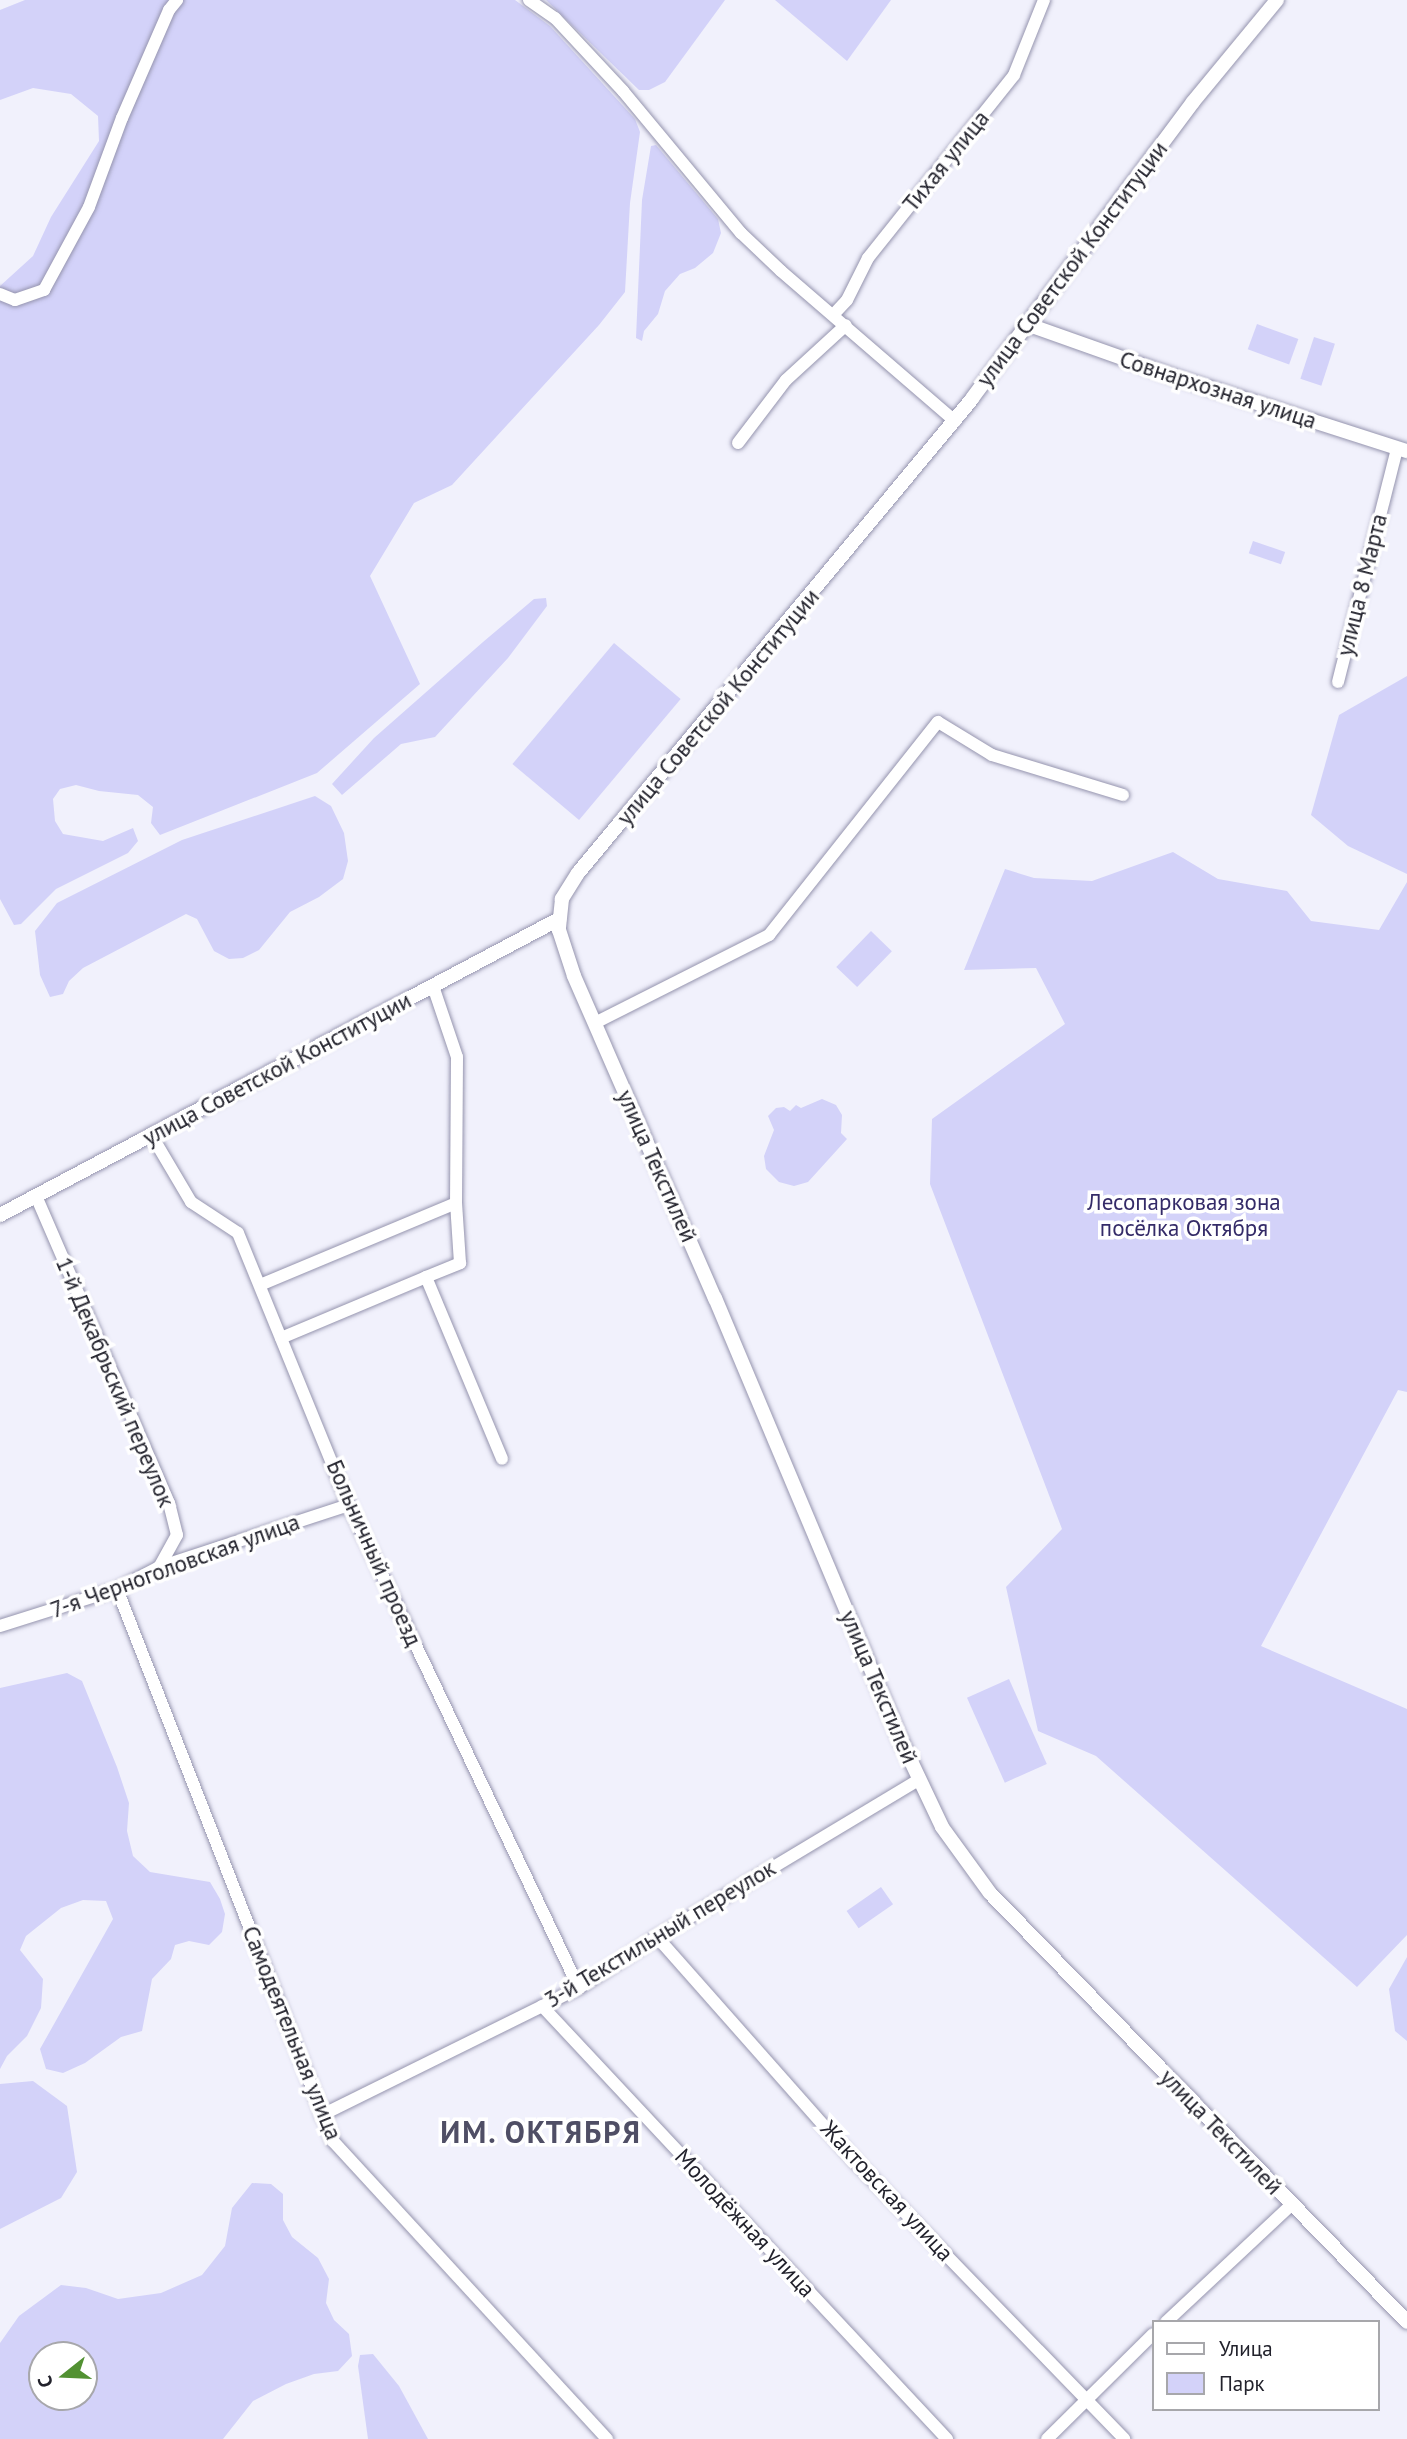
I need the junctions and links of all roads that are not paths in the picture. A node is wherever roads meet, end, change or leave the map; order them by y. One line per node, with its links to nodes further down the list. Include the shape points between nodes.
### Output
1 (177, 0): 5 (street, via 122,118 89,207 44,290 15,300)
2 (529, 0): 6 (street, via 555,18 623,91 741,233)
3 (1044, 0): 6 (street, Тихая улица, via 1014,75 868,258 847,300)
4 (1277, 0): 8 (street, улица Советской Конституции, via 1193,102)
5 (0, 294)
6 (834, 314): 7 (street)
7 (846, 325): 9 (street); 10 (street, via 786,380)
8 (1029, 326): 9 (street, улица Советской Конституции); 11 (street, Совнархозная улица)
9 (955, 421): 14 (street, улица Советской Конституции, via 578,873 562,899)
10 (738, 443)
11 (1402, 449): 12 (street, улица 8 Марта)
12 (1338, 682)
13 (1123, 795): 16 (street, via 992,755 938,722 769,935)
14 (559, 919): 15 (street, улица Советской Конституции); 16 (street, улица Текстилей, via 566,957)
15 (433, 986): 17 (street, улица Советской Конституции); 19 (street, via 457,1057)
16 (595, 1023): 29 (street, улица Текстилей)
17 (152, 1136): 18 (street, улица Советской Конституции); 22 (street, Больничный проезд, via 191,1202 238,1233)
18 (36, 1196): 20 (street, улица Советской Конституции); 26 (street, 1-й Декабрьский переулок, via 169,1503 177,1535)
19 (456, 1203): 21 (street, via 460,1263); 22 (street)
20 (0, 1215)
21 (426, 1277): 23 (street); 24 (street)
22 (260, 1285): 23 (street, Больничный проезд)
23 (281, 1338): 25 (street, Больничный проезд)
24 (502, 1459)
25 (349, 1505): 26 (street, 7-я Черноголовская улица); 31 (street, Больничный проезд)
26 (159, 1567): 27 (street, 7-я Черноголовская улица)
27 (117, 1589): 28 (street, 7-я Черноголовская улица); 33 (street, Самодеятельная улица)
28 (0, 1626)
29 (918, 1780): 30 (street, 3-й Текстильный переулок); 34 (street, улица Текстилей, via 942,1827 990,1894)
30 (657, 1937): 31 (street, 3-й Текстильный переулок); 38 (street, Жактовская улица, via 855,2161)
31 (579, 1988): 32 (street, 3-й Текстильный переулок)
32 (542, 2006): 33 (street, 3-й Текстильный переулок); 40 (street, Молодёжная улица)
33 (322, 2115): 39 (street, Самодеятельная улица, via 333,2141 357,2170)
34 (1291, 2205): 35 (street); 36 (street, улица Текстилей)
35 (1168, 2320)
36 (1407, 2322)
37 (1152, 2335): 38 (street)
38 (1087, 2400): 41 (street); 42 (street, Жактовская улица)
39 (607, 2439)
40 (947, 2439)
41 (1047, 2439)
42 (1124, 2439)

